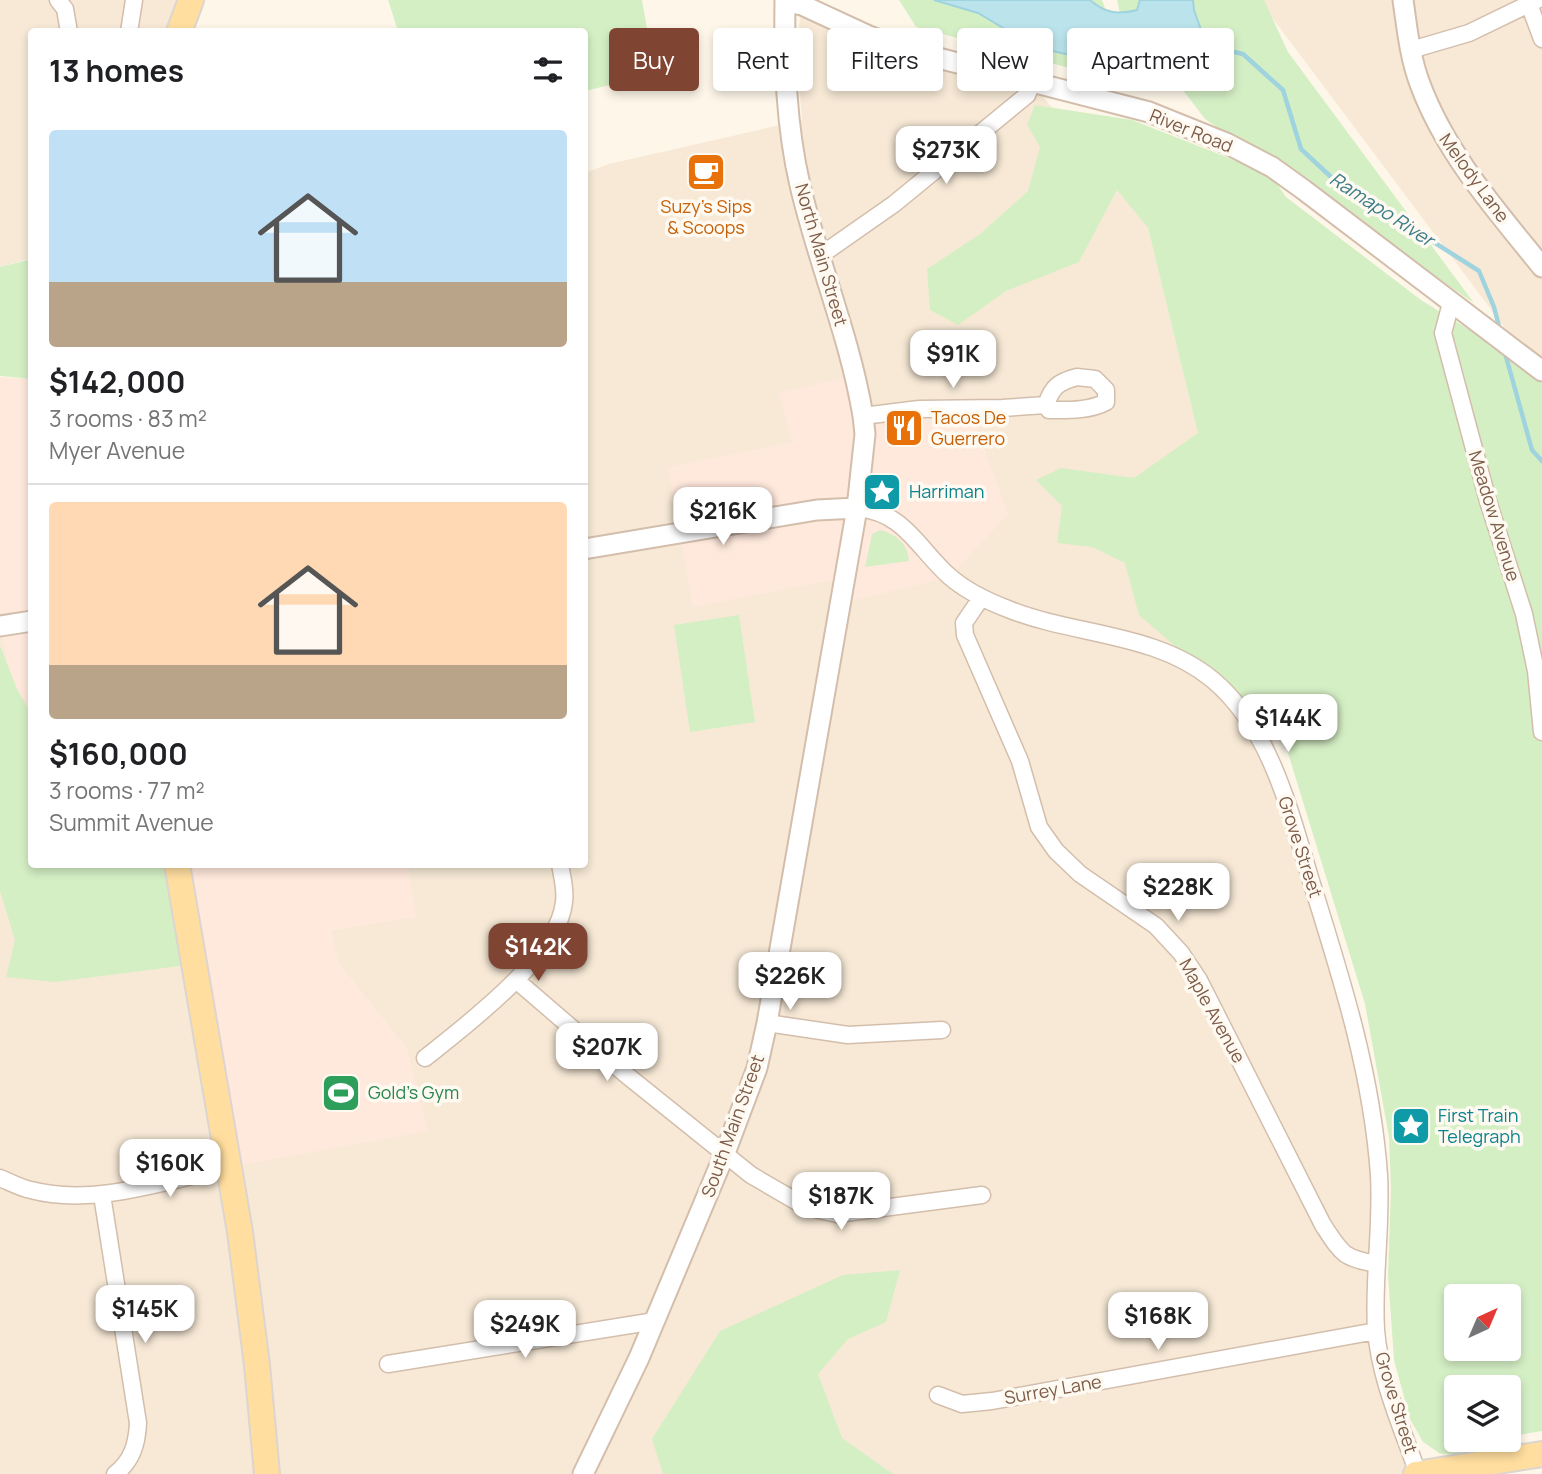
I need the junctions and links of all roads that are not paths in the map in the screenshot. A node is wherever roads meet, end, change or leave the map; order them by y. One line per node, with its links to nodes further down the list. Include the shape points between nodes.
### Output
1 (58, 0): 7 (street)
2 (134, 0): 8 (street)
3 (191, 0): 9 (main road)
4 (1403, 0): 11 (street, Melody Lane)
5 (785, 1): 12 (street, River Road, via 907,50); 15 (street, North Main Street, via 790,132 800,186)
6 (1533, 2): 10 (street); 11 (street, via 1469,33)
7 (68, 28)
8 (130, 28)
9 (180, 28)
10 (1542, 39)
11 (1411, 50): 16 (street, Melody Lane, via 1419,83 1440,131)
12 (957, 63)
13 (1053, 88): 17 (street, River Road, via 1149,112 1272,167)
14 (1029, 91): 15 (street, via 905,196)
15 (821, 255): 20 (street, North Main Street)
16 (1542, 267)
17 (1459, 309): 18 (street, River Road, via 1508,346); 26 (street, Meadow Avenue, via 1443,333 1524,614)
18 (1538, 361)
19 (1046, 405): 20 (street, via 919,409)
20 (863, 416): 21 (street, North Main Street)
21 (857, 508): 22 (street, via 817,510); 23 (street, Grove Street, via 874,509 899,522 950,577); 30 (street, South Main Street)
22 (588, 549)
23 (981, 598): 38 (street, Maple Avenue, via 964,623 965,635 1015,748 1039,827 1080,874 1156,926 1181,953 1323,1225 1341,1252 1352,1260); 38 (street, Grove Street, via 1023,615 1154,647 1184,660 1214,681 1248,718 1274,767 1362,1053 1379,1178)
24 (28, 622): 25 (street)
25 (0, 626)
26 (1542, 732)
27 (178, 868): 34 (main road)
28 (561, 868): 29 (street, via 562,913 538,956)
29 (516, 980): 32 (street); 33 (street)
30 (767, 1023): 31 (street, via 848,1035); 33 (street, South Main Street, via 757,1068)
31 (942, 1030)
32 (425, 1058)
33 (725, 1153): 37 (street, via 785,1196 806,1207 837,1214); 39 (street, South Main Street)
34 (230, 1167): 36 (street); 45 (main road, via 256,1352)
35 (0, 1178): 36 (street, via 39,1192)
36 (102, 1195): 44 (street, via 138,1423 132,1454)
37 (982, 1195)
38 (1377, 1265): 40 (street)
39 (655, 1321): 41 (street); 46 (street, South Main Street)
40 (1376, 1331): 42 (street, Surrey Lane, via 992,1401 962,1404); 47 (street, Grove Street, via 1388,1387)
41 (388, 1364)
42 (937, 1395)
43 (1542, 1454): 47 (main road)
44 (115, 1474)
45 (267, 1474)
46 (583, 1474)
47 (1417, 1474)

